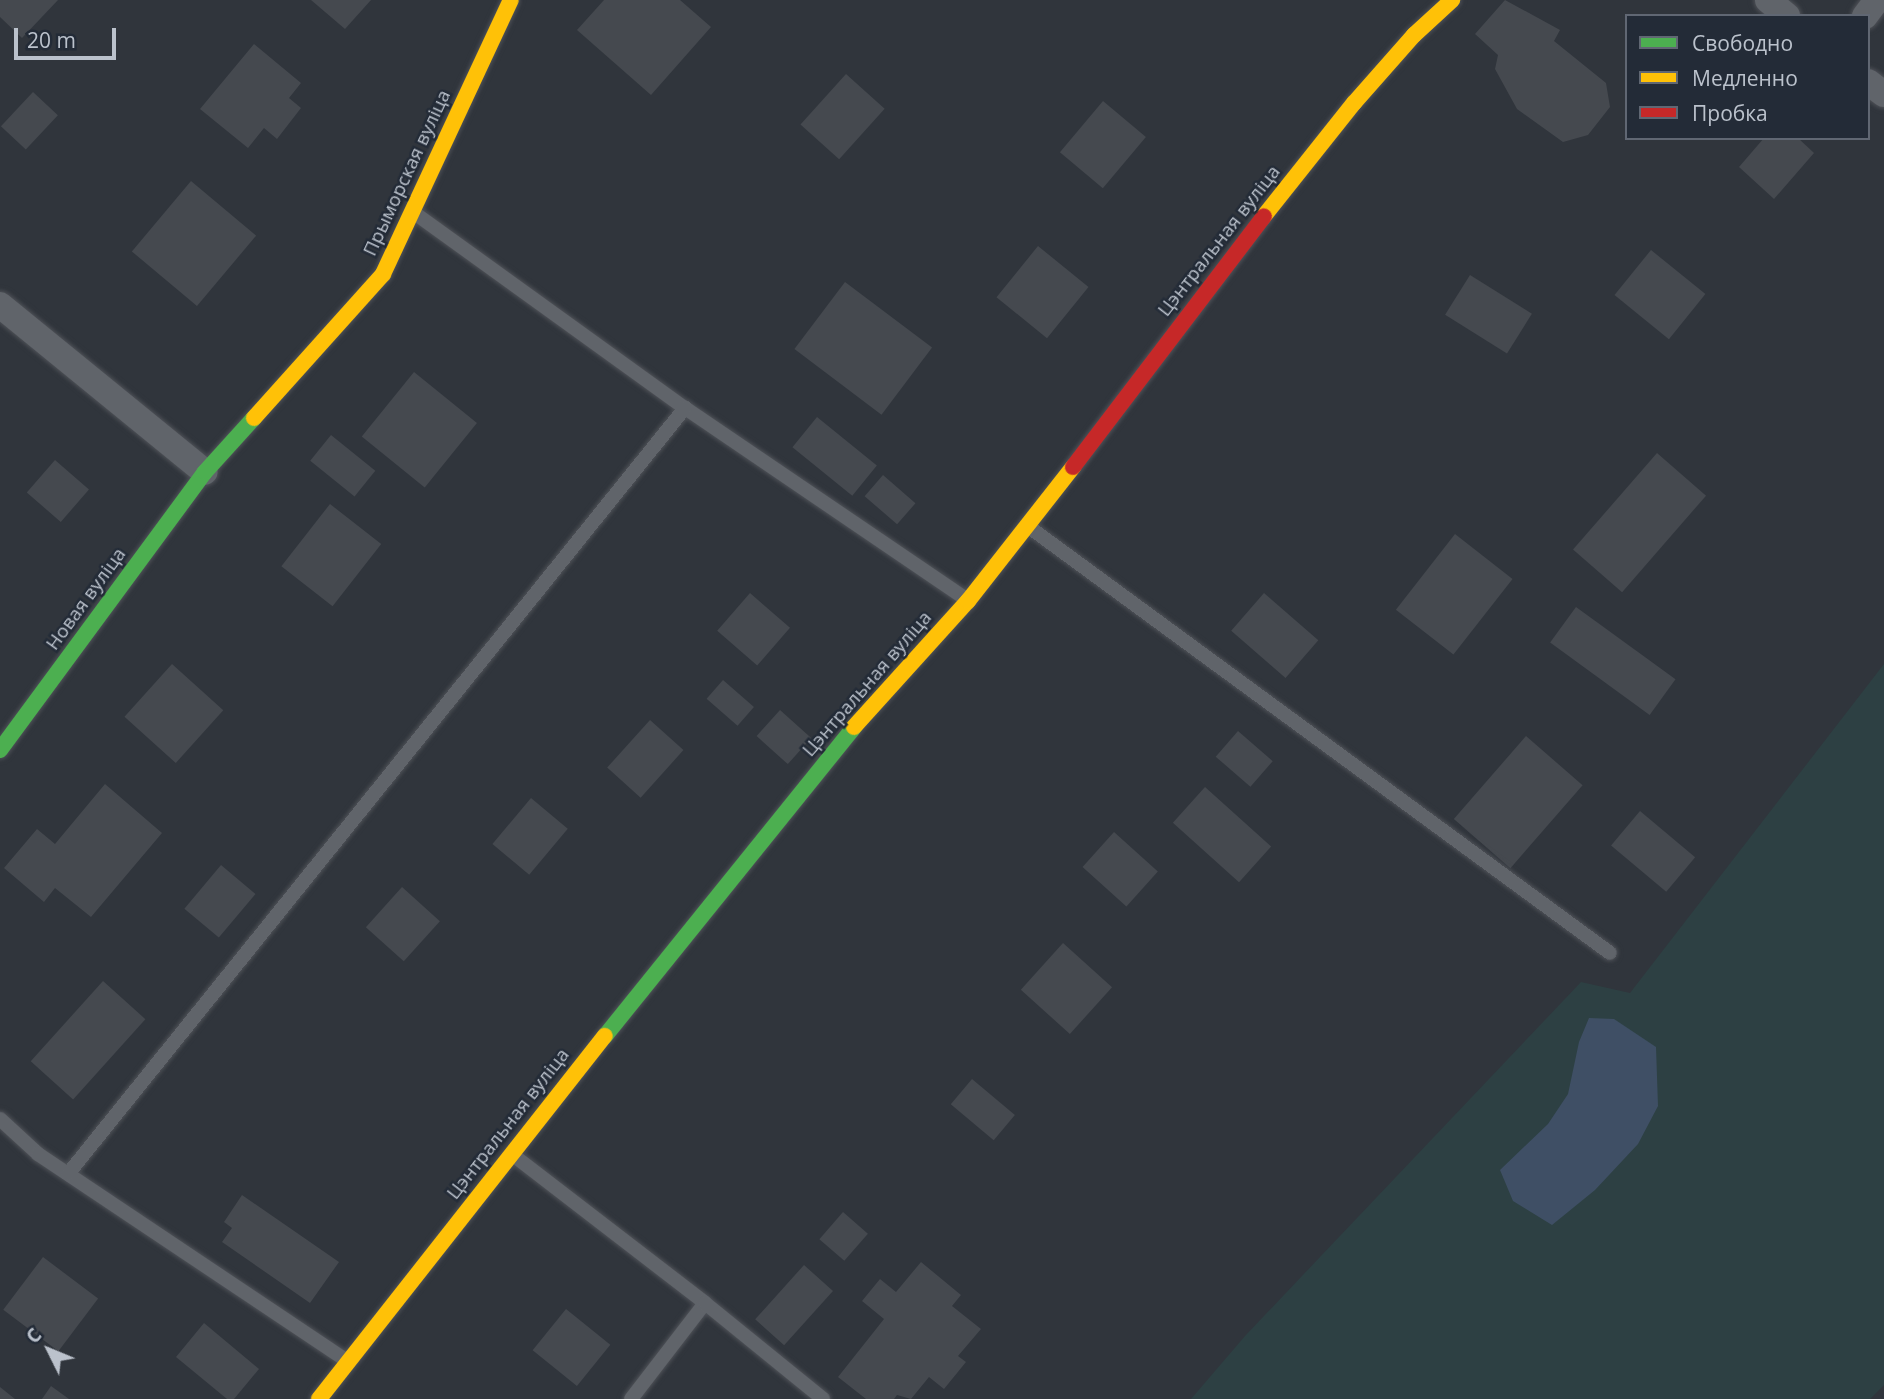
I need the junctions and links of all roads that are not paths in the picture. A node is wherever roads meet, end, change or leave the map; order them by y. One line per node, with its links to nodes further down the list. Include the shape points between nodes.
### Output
1 (511, 0): 5 (street, Прыморская вуліца)
2 (1452, 0): 9 (street, Цэнтральная вуліца, via 1414,34 1338,123)
3 (1768, 0): 4 (street)
4 (1785, 14)
5 (412, 211): 7 (lane); 8 (street, Прыморская вуліца, via 383,274)
6 (0, 305): 8 (street)
7 (685, 408): 10 (lane); 15 (lane)
8 (205, 472): 11 (street, Новая вуліца)
9 (1028, 526): 10 (street, Цэнтральная вуліца); 12 (lane)
10 (968, 601): 14 (street, Цэнтральная вуліца, via 852,730)
11 (0, 750)
12 (1611, 953)
13 (0, 1119): 15 (lane)
14 (512, 1154): 16 (lane); 17 (street, Цэнтральная вуліца)
15 (68, 1174): 17 (lane)
16 (705, 1303): 19 (lane); 20 (lane)
17 (348, 1362): 18 (street, Цэнтральная вуліца)
18 (319, 1399)
19 (631, 1399)
20 (823, 1399)

